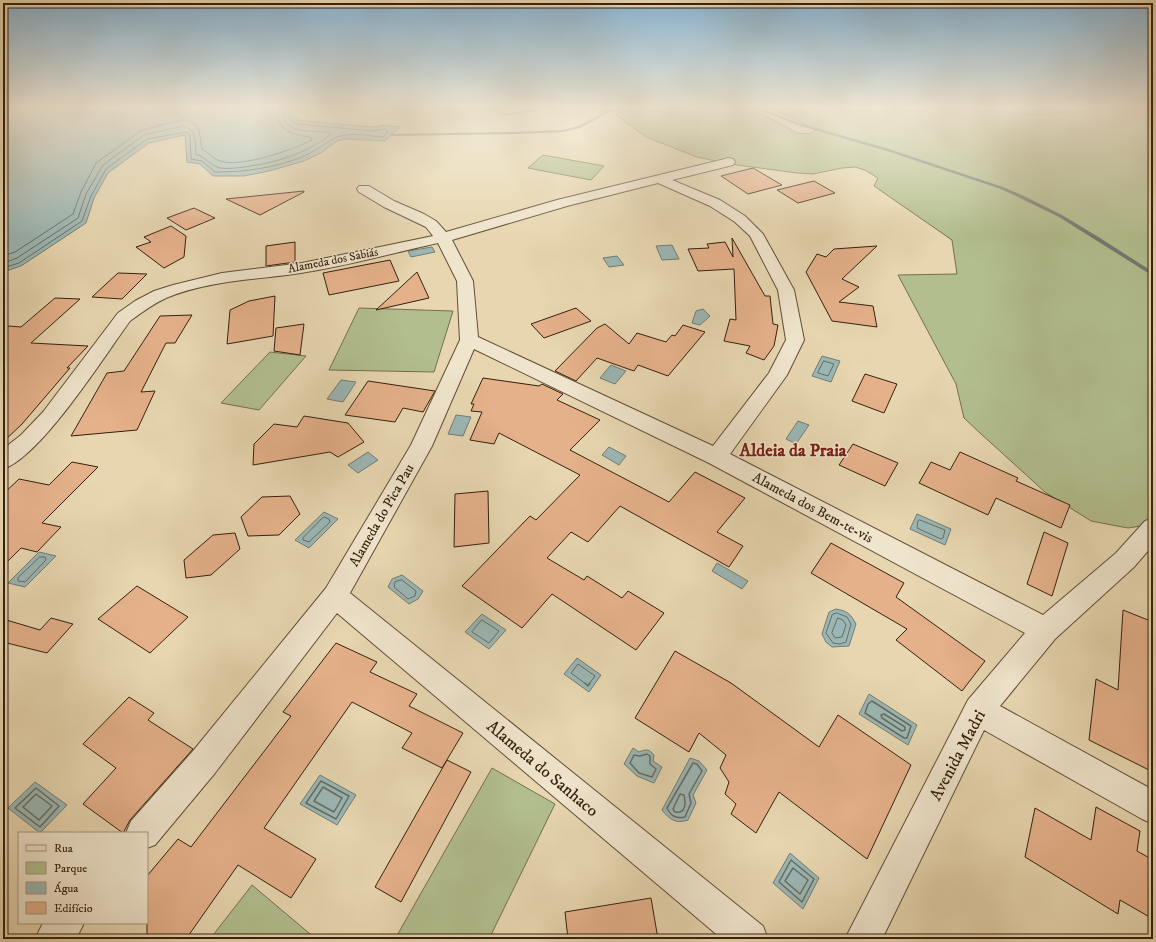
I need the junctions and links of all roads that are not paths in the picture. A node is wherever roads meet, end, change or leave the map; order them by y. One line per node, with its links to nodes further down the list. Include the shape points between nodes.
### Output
1 (728, 162): 2 (street, Alameda dos Sabiás)
2 (661, 180): 4 (street, Alameda dos Sabiás, via 562,203); 6 (street, via 715,203 740,219 756,234 786,290 795,340 777,375)
3 (364, 189): 4 (street, Alameda do Pica Pau, via 431,224)
4 (443, 238): 5 (street, Alameda do Pica Pau, via 465,281); 7 (street, Alameda dos Sabiás, via 302,268 222,278 179,288 141,304 124,317 50,417)
5 (469, 340): 6 (street, Alameda dos Bem-te-vis); 9 (street, Alameda do Pica Pau, via 421,446)
6 (718, 457): 10 (street, Alameda dos Bem-te-vis)
7 (3, 461)
8 (1153, 528): 10 (street, Avenida Madri, via 1125,560)
9 (335, 596): 13 (street, Alameda do Pica Pau, via 204,762); 16 (street, Alameda do Sanhaco)
10 (1045, 630): 11 (street, Avenida Madri)
11 (978, 710): 12 (street); 17 (street, Avenida Madri)
12 (1153, 808)
13 (144, 832)
14 (65, 924): 15 (street)
15 (53, 939)
16 (750, 939)
17 (863, 939)

